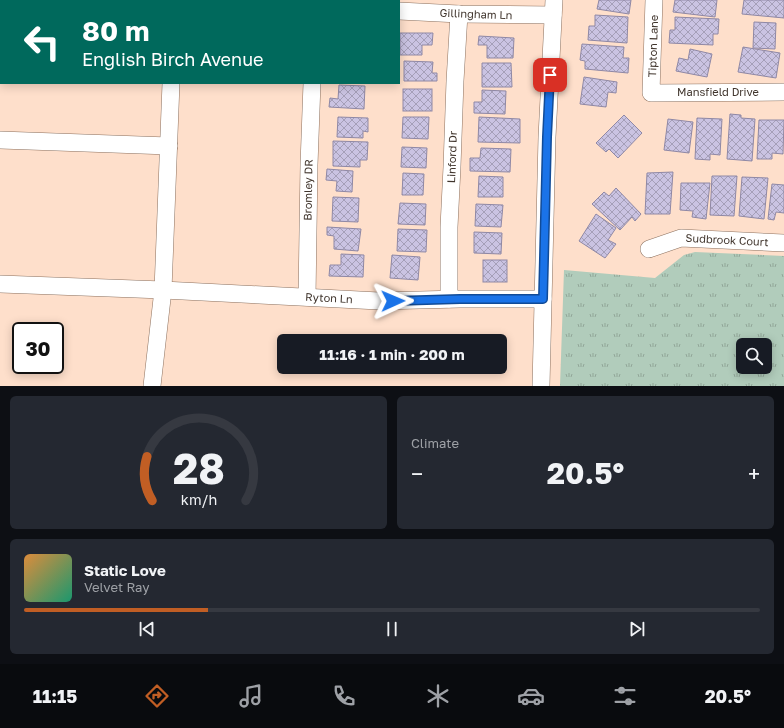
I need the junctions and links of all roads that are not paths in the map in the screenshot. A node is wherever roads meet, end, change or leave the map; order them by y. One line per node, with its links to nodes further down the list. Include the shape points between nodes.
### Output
1 (654, 0): 8 (street, Tipton Lane)
2 (553, 8): 4 (street, Gillingham Ln); 17 (street)
3 (400, 11): 4 (street, Gillingham Ln)
4 (459, 14): 16 (street, Linford Dr, via 454,81)
5 (171, 84): 10 (street)
6 (312, 84): 15 (street, Bromley DR, via 308,165)
7 (784, 92): 8 (street, Mansfield Drive)
8 (651, 93)
9 (0, 140): 10 (street)
10 (169, 146): 14 (street)
11 (784, 243): 12 (street, Sudbrook Court, via 681,238)
12 (649, 249)
13 (0, 284): 14 (street, Ryton Ln)
14 (163, 290): 15 (street, Ryton Ln); 18 (street)
15 (307, 297): 16 (street, Ryton Ln, via 379,301)
16 (449, 299): 17 (street, Ryton Ln)
17 (543, 299): 19 (street)
18 (152, 386)
19 (541, 386)

